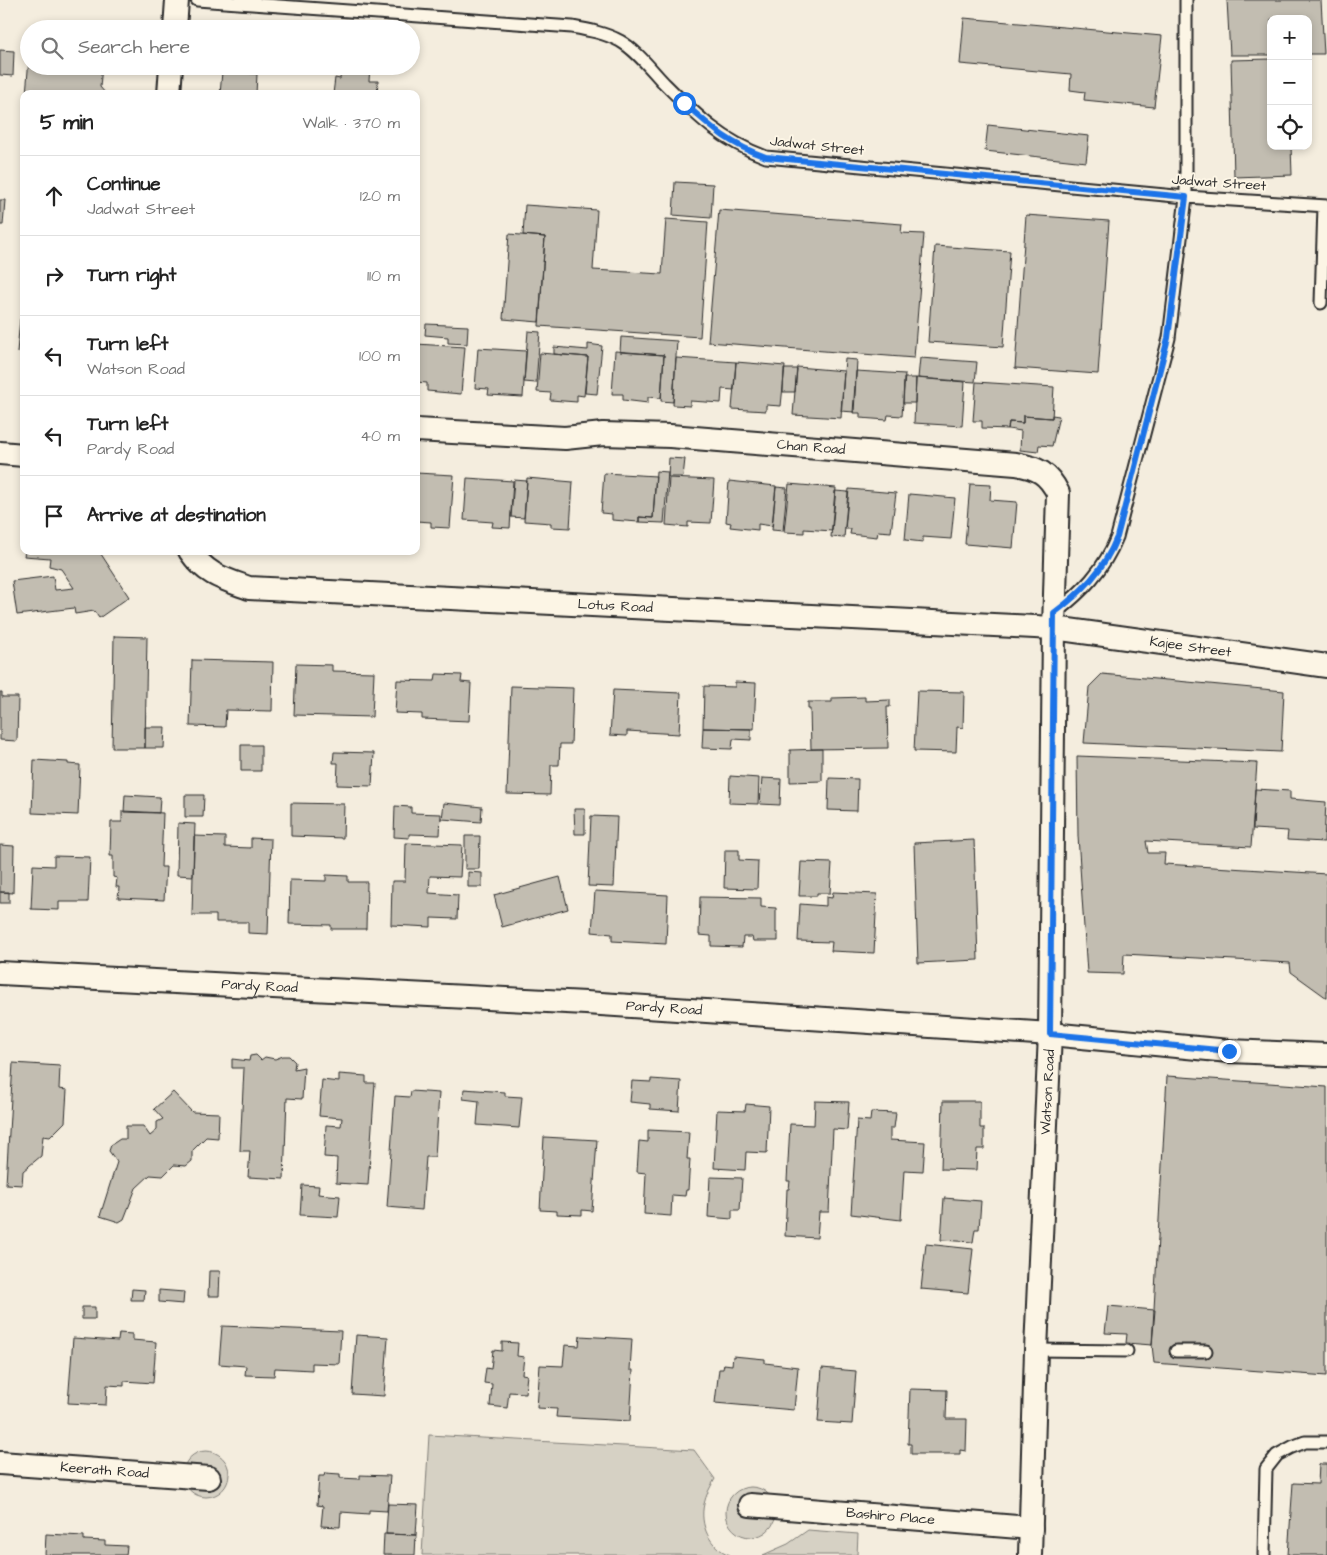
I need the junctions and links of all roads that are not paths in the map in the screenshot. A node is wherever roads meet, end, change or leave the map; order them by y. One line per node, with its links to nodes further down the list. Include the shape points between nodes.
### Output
1 (177, 0): 4 (street)
2 (197, 0): 7 (lane, Jadwat Street, via 572,27 598,32 621,42 634,53 717,133 743,149 766,157)
3 (1186, 0): 7 (lane)
4 (175, 20)
5 (170, 75): 6 (street)
6 (169, 90)
7 (1186, 197): 8 (lane, Jadwat Street); 14 (lane, via 1168,338 1117,537 1098,573)
8 (1326, 206): 9 (lane)
9 (1321, 304)
10 (420, 430): 14 (street, Chan Road, via 565,438 603,434 670,436 1033,467 1052,480 1058,493)
11 (0, 453): 12 (street)
12 (20, 455)
13 (192, 555): 14 (street, Lotus Road, via 214,576 250,588)
14 (1054, 621): 15 (street, Kajee Street); 17 (street, Watson Road)
15 (1327, 666)
16 (0, 974): 17 (street, Pardy Road, via 586,1003)
17 (1050, 1034): 18 (street, Pardy Road, via 1229,1051); 19 (street, Watson Road)
18 (1327, 1055)
19 (1036, 1350): 20 (lane); 27 (street, Watson Road)
20 (1127, 1351)
21 (1206, 1351): 22 (lane)
22 (1176, 1352)
23 (1327, 1442): 29 (lane, via 1305,1442 1277,1455 1266,1469)
24 (0, 1463): 25 (street, Keerath Road)
25 (209, 1478)
26 (750, 1505): 27 (street, Bashiro Place)
27 (1031, 1528): 28 (street, Watson Road)
28 (1030, 1555)
29 (1264, 1555)

